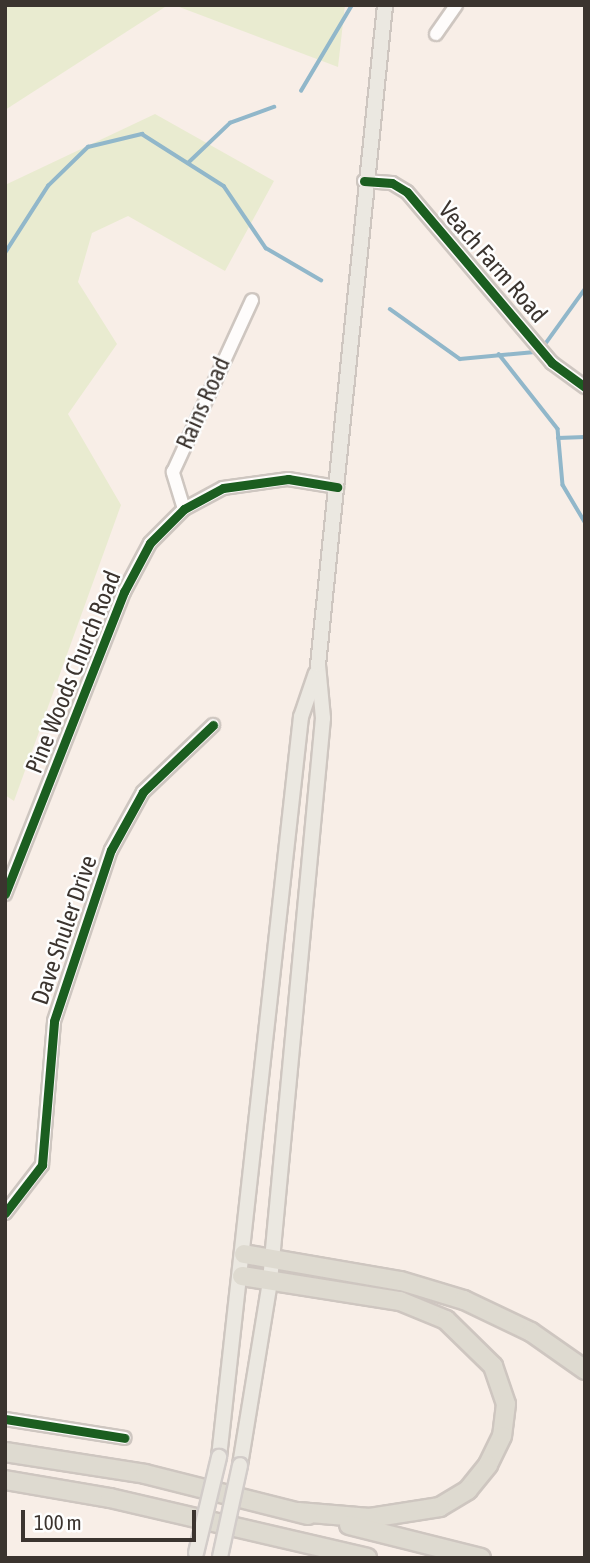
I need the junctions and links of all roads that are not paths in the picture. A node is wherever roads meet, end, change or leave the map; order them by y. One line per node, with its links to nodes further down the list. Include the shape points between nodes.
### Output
1 (385, 5): 4 (main road)
2 (456, 5): 3 (street)
3 (436, 34)
4 (364, 181): 6 (street, Veach Farm Road, via 392,183 408,192 552,363); 7 (main road)
5 (251, 300): 8 (street, Rains Road, via 173,472)
6 (585, 387)
7 (337, 487): 8 (street, Pine Woods Church Road, via 254,480); 9 (main road)
8 (184, 509): 11 (street, Pine Woods Church Road, via 150,543 124,592)
9 (318, 665): 13 (main road, via 301,717); 14 (main road, via 323,718)
10 (213, 725): 12 (street, Dave Shuler Drive, via 142,792 111,850 55,1018 42,1165)
11 (5, 894)
12 (5, 1213)
13 (244, 1254): 14 (highway); 15 (main road)
14 (271, 1259): 16 (main road); 17 (highway, via 401,1280 464,1300 531,1332)
15 (242, 1276): 16 (highway); 24 (main road, bridge, via 219,1457)
16 (270, 1281): 22 (highway, via 400,1301 446,1320 493,1366 506,1404 502,1436 488,1465 468,1490 440,1507 370,1518); 25 (main road, bridge)
17 (585, 1370)
18 (5, 1419): 19 (street)
19 (125, 1438)
20 (5, 1452): 22 (highway, via 145,1474)
21 (5, 1480): 23 (highway)
22 (298, 1512): 28 (highway)
23 (334, 1550): 26 (highway); 27 (highway)
24 (195, 1555)
25 (220, 1557)
26 (354, 1558)
27 (367, 1558)
28 (481, 1558)

